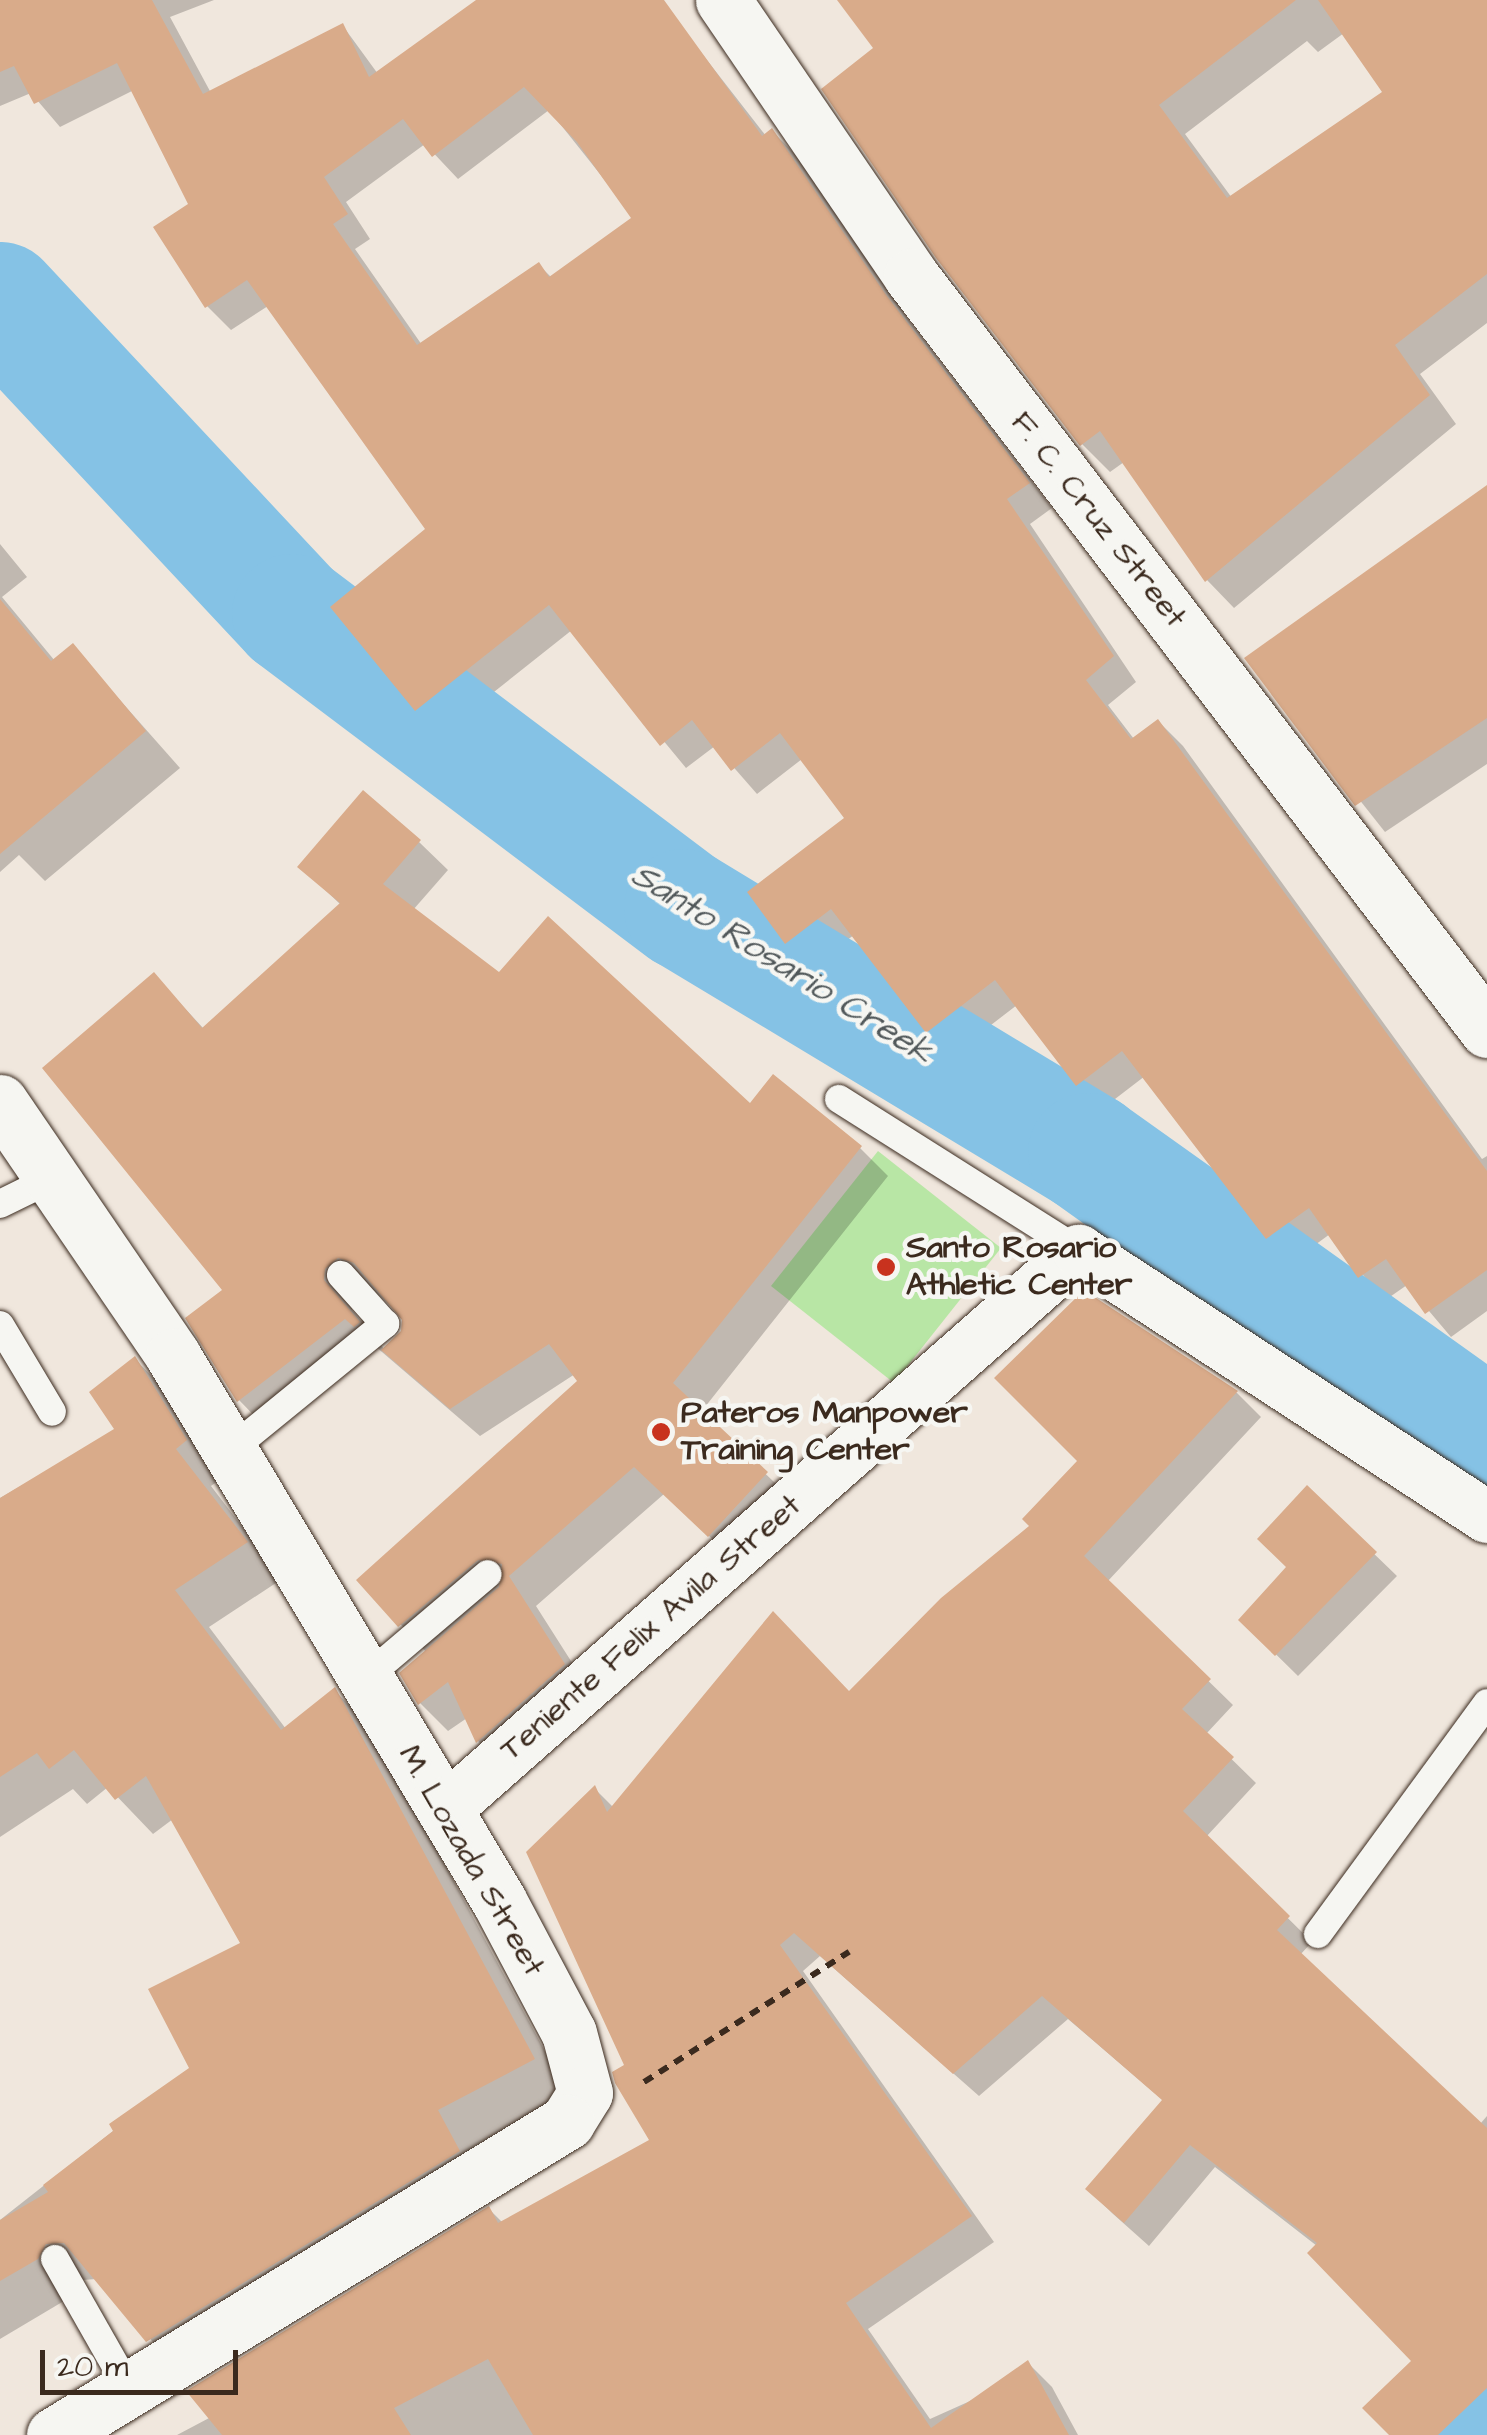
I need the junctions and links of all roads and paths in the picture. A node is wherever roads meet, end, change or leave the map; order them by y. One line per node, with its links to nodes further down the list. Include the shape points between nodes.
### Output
1 (723, 0): 2 (street, F. C. Cruz Street, via 911,276)
2 (1487, 1030)
3 (839, 1100): 7 (lane)
4 (0, 1102): 5 (street, M. Lozada Street)
5 (52, 1178): 6 (lane); 11 (street, M. Lozada Street, via 173,1356)
6 (0, 1204)
7 (1078, 1252): 12 (street); 16 (street, Teniente Felix Avila Street)
8 (341, 1274): 11 (lane, via 385,1324)
9 (0, 1325): 10 (lane)
10 (52, 1412)
11 (228, 1452): 14 (street, M. Lozada Street)
12 (1487, 1518)
13 (488, 1574): 14 (lane)
14 (364, 1679): 16 (street, M. Lozada Street)
15 (1487, 1703): 17 (lane)
16 (444, 1811): 19 (street, M. Lozada Street, via 569,2033)
17 (1318, 1934)
18 (849, 1952): 19 (path, via 634,2088)
19 (584, 2092): 21 (street, via 566,2122)
20 (55, 2259): 21 (lane)
21 (97, 2419)

